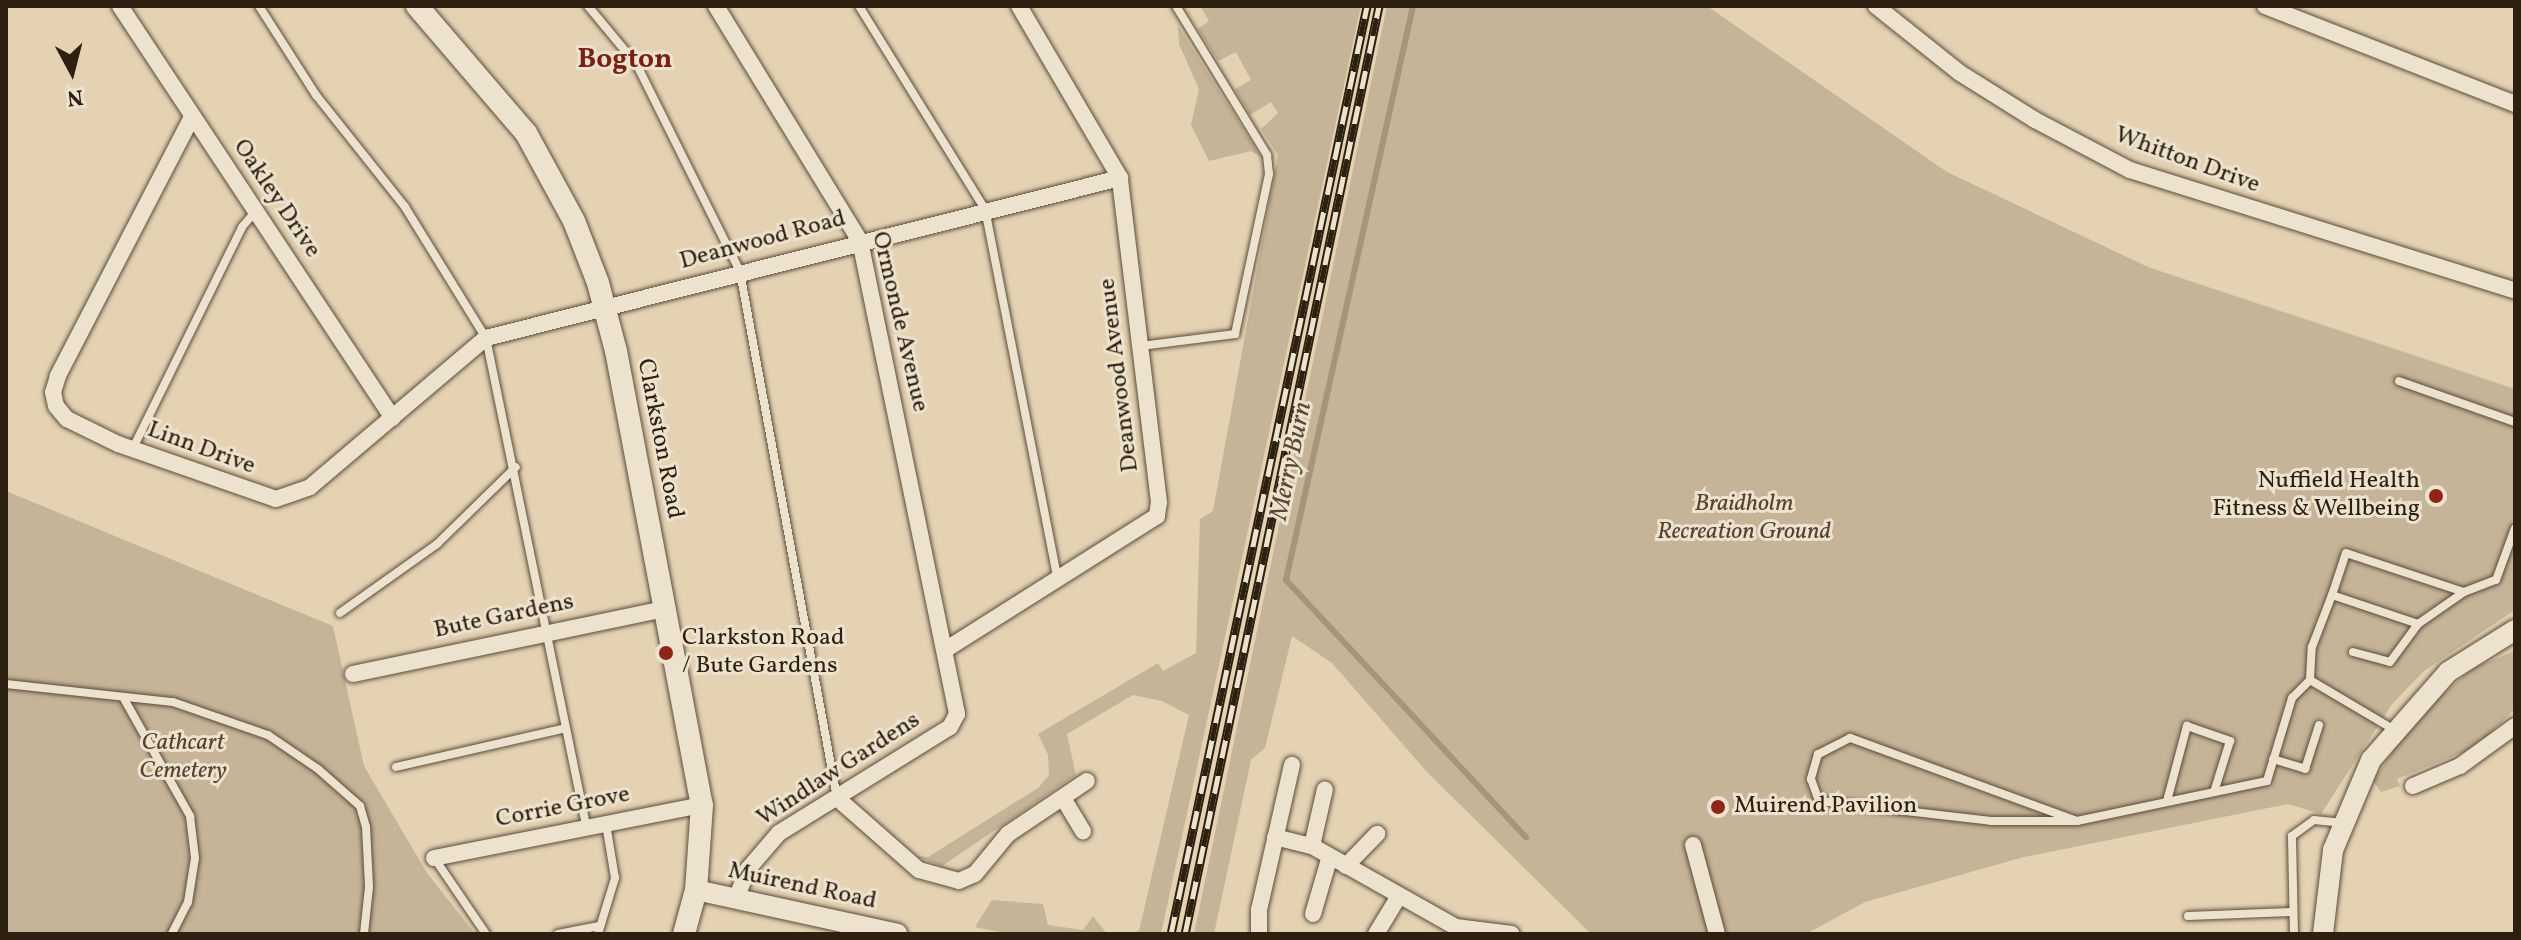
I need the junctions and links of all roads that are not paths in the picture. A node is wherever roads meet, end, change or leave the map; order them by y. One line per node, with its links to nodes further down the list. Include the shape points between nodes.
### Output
1 (120, 6): 12 (street, Oakley Drive)
2 (259, 6): 20 (lane, via 316,95 405,207)
3 (417, 6): 19 (main road, Clarkston Road, via 526,133 574,221)
4 (588, 6): 17 (lane, via 637,65)
5 (716, 6): 16 (street, Ormonde Avenue)
6 (859, 6): 14 (lane)
7 (1019, 6): 13 (street, Deanwood Avenue)
8 (1176, 6): 21 (lane, via 1267,155 1269,174 1235,334)
9 (1876, 6): 18 (street, Whitton Drive, via 1960,73 2130,170)
10 (2265, 6): 11 (street)
11 (2515, 104)
12 (192, 117): 15 (street, Oakley Drive); 25 (street, Linn Drive, via 53,392 67,419)
13 (1120, 178): 14 (street, Deanwood Road); 21 (street, Deanwood Avenue)
14 (985, 209): 16 (street, Deanwood Road); 29 (lane)
15 (255, 212): 23 (street, Oakley Drive); 25 (lane, via 242,227)
16 (860, 241): 17 (street, Deanwood Road); 27 (street, Ormonde Avenue)
17 (740, 272): 19 (street, Deanwood Road); 54 (lane)
18 (2515, 291)
19 (605, 307): 20 (street, Linn Drive); 32 (main road, Clarkston Road)
20 (486, 338): 23 (street, Linn Drive); 26 (lane)
21 (1141, 346): 29 (street, Deanwood Avenue, via 1157,516)
22 (2399, 381): 24 (lane)
23 (393, 418): 25 (street, Linn Drive, via 310,487 276,499)
24 (2515, 422)
25 (132, 449)
26 (516, 467): 33 (lane, via 428,552); 36 (lane)
27 (913, 494): 37 (street, Windlaw Gardens)
28 (2515, 528): 30 (lane, via 2496,580)
29 (1058, 582): 37 (street, Deanwood Avenue)
30 (2464, 592): 31 (lane, via 2346,553); 34 (lane)
31 (2332, 595): 34 (lane); 40 (lane, via 2312,647)
32 (664, 609): 36 (street, Bute Gardens); 57 (main road, Clarkston Road)
33 (340, 613)
34 (2418, 624): 38 (lane, via 2390,662)
35 (2515, 630): 46 (street, via 2448,672)
36 (547, 632): 39 (street, Bute Gardens); 45 (lane)
37 (945, 650): 54 (street, Windlaw Gardens, via 957,714 950,727)
38 (2353, 652)
39 (353, 674)
40 (2310, 680): 46 (lane); 47 (lane, via 2292,698)
41 (6, 684): 42 (lane)
42 (123, 697): 77 (lane, via 190,816 195,858); 78 (lane, via 173,702 227,717 268,735 347,791 360,806 369,850)
43 (2319, 725): 47 (lane, via 2305,769)
44 (2515, 726): 51 (street, via 2460,766)
45 (566, 728): 49 (lane); 61 (lane)
46 (2393, 729): 59 (street, via 2355,787)
47 (2273, 759): 53 (lane, via 2267,781)
48 (1292, 765): 64 (street)
49 (396, 767)
50 (1087, 781): 55 (street)
51 (2413, 786)
52 (1325, 789): 66 (street)
53 (2214, 792): 56 (lane); 56 (lane, via 2230,741 2187,726)
54 (837, 798): 55 (street, via 919,870 959,881 975,874 1008,834); 72 (street, Windlaw Gardens, via 763,847)
55 (1063, 798): 62 (street)
56 (2167, 801): 58 (lane)
57 (702, 805): 60 (street, Corrie Grove); 70 (main road, Clarkston Road)
58 (2077, 821): 58 (lane, via 1991,821 1819,801 1811,779 1818,754 1850,738)
59 (2341, 823): 73 (lane, via 2314,820 2292,836); 88 (street, via 2328,875)
60 (606, 824): 61 (street, Corrie Grove); 76 (lane, via 615,878)
61 (586, 828): 68 (street, Corrie Grove)
62 (1083, 831)
63 (1377, 834): 69 (street)
64 (1275, 837): 66 (street); 83 (street)
65 (1693, 845): 86 (street)
66 (1312, 846): 67 (street)
67 (1330, 856): 69 (street); 74 (street)
68 (434, 858): 79 (lane)
69 (1346, 866): 71 (street)
70 (696, 890): 72 (street, Muirend Road); 81 (main road, Clarkston Road)
71 (1399, 896): 84 (street); 85 (street, via 1456,927)
72 (736, 899): 82 (street, Muirend Road)
73 (2291, 912): 75 (lane); 87 (lane)
74 (1313, 914)
75 (2188, 916)
76 (598, 930): 80 (lane)
77 (172, 934)
78 (364, 934)
79 (486, 934)
80 (558, 934)
81 (684, 934)
82 (897, 934)
83 (1259, 934)
84 (1376, 934)
85 (1512, 934)
86 (1717, 934)
87 (2294, 934)
88 (2323, 934)

